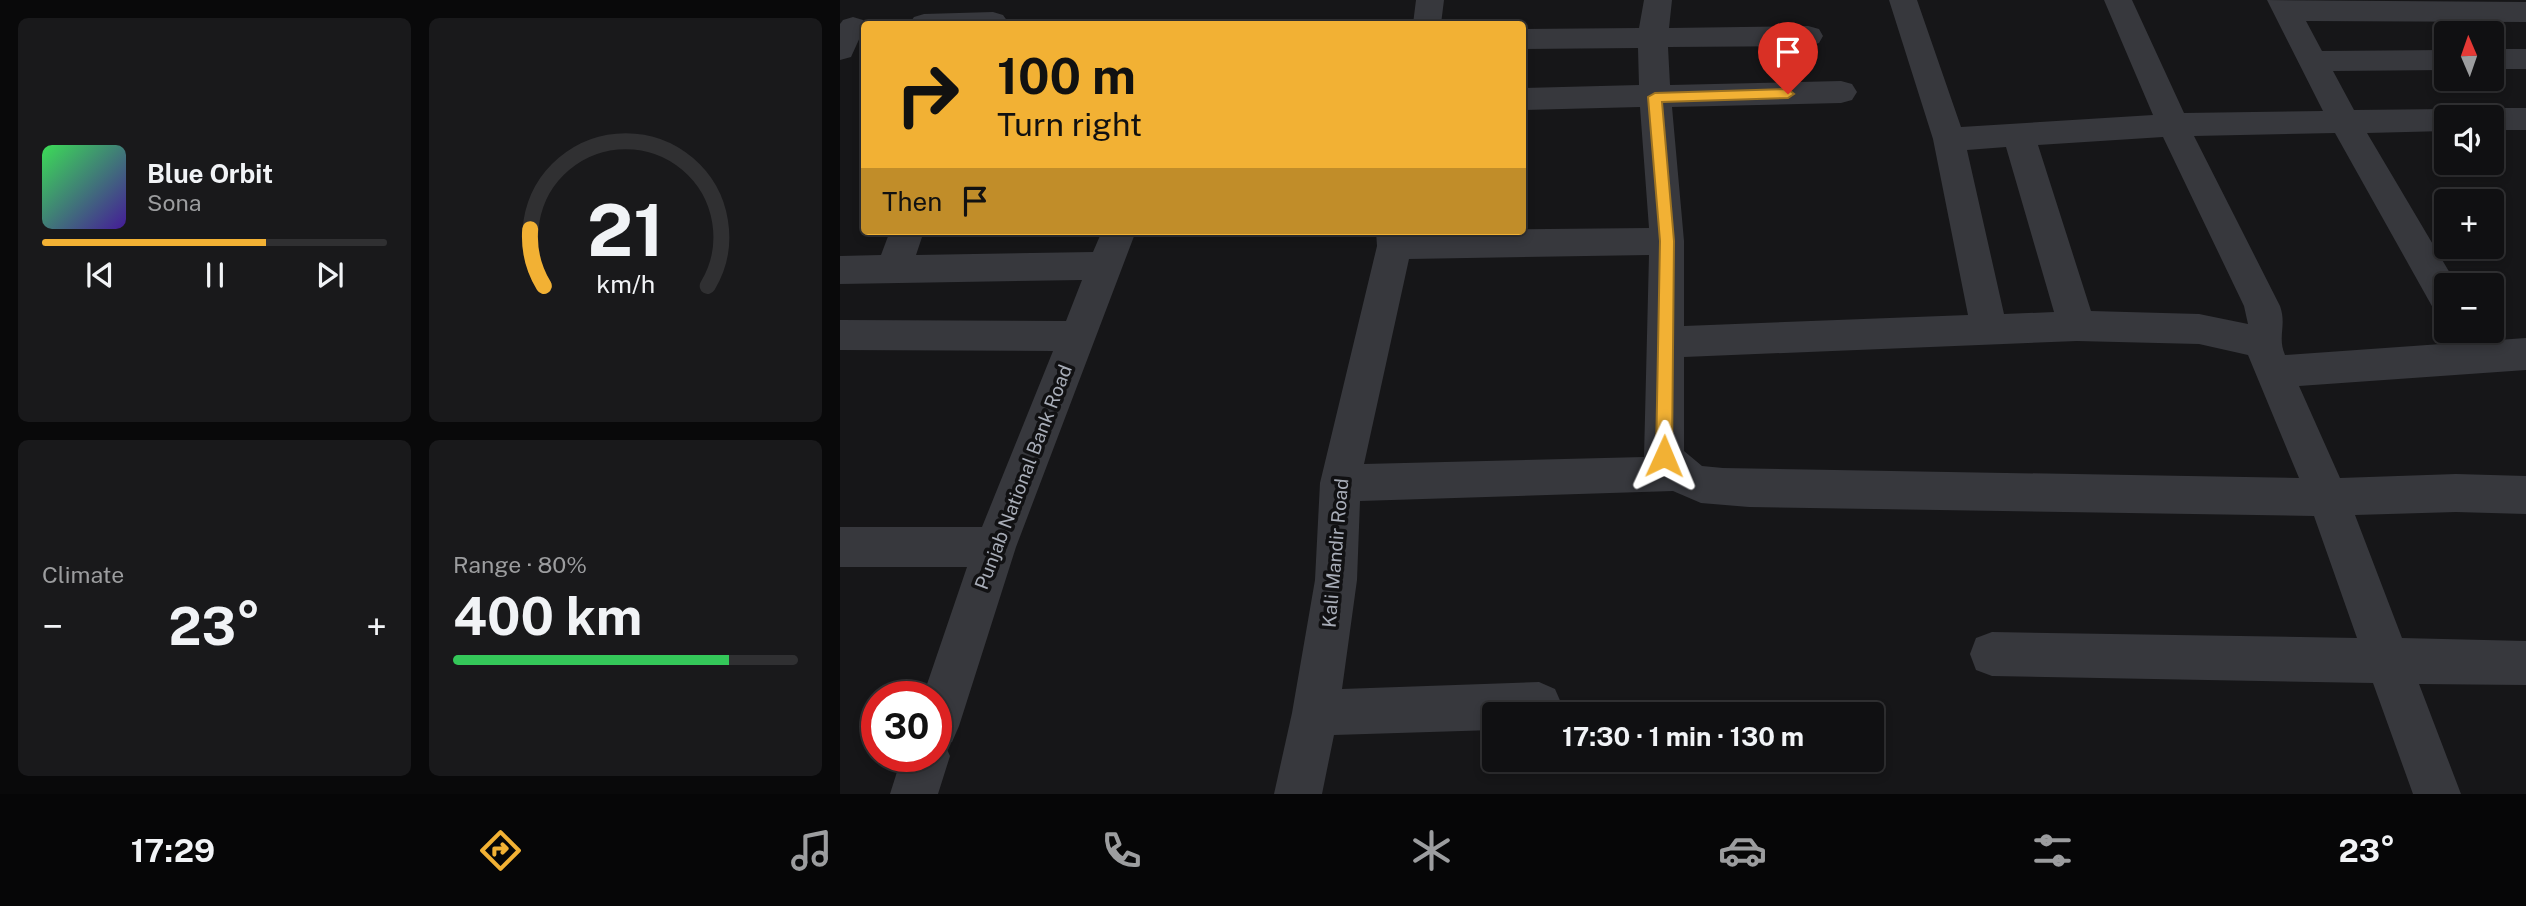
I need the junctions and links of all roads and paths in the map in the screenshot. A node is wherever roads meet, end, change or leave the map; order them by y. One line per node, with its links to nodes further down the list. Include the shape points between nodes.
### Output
1 (1430, 0): 9 (street)
2 (1658, 0): 11 (street)
3 (1903, 0): 26 (street)
4 (2118, 0): 24 (street)
5 (2284, 5): 6 (street); 16 (street)
6 (2526, 12)
7 (998, 15): 8 (street)
8 (949, 21)
9 (1427, 21)
10 (1808, 36): 11 (street)
11 (1653, 37): 12 (street); 18 (street)
12 (1526, 38)
13 (2504, 59): 14 (street)
14 (2526, 59)
15 (2434, 60): 16 (street)
16 (2313, 61): 22 (street)
17 (1841, 92): 18 (street)
18 (1655, 97): 19 (street); 29 (street)
19 (1526, 99)
20 (2504, 119): 21 (street)
21 (2526, 119)
22 (2343, 120): 23 (street); 24 (street); 33 (street)
23 (2434, 120)
24 (2174, 125): 25 (street); 41 (street, via 2262,306)
25 (2019, 135): 26 (street); 34 (street)
26 (1949, 139): 35 (street)
27 (906, 235): 31 (street)
28 (1394, 238): 29 (street); 43 (street, Kali Mandir Road)
29 (1667, 241): 38 (street)
30 (1111, 249): 31 (street); 37 (street, Punjab National Bank Road)
31 (894, 269): 32 (street)
32 (840, 270)
33 (2434, 277)
34 (2077, 326): 35 (street); 41 (street, via 2199,329)
35 (1989, 329): 38 (street)
36 (840, 335): 37 (street)
37 (1077, 336): 47 (street, Punjab National Bank Road)
38 (1665, 342): 42 (street, via 1664,456)
39 (2473, 343): 40 (street); 41 (street)
40 (2526, 354)
41 (2268, 357): 45 (street)
42 (1675, 473): 43 (street); 45 (street, via 1701,486 1749,488)
43 (1340, 483): 53 (street, Kali Mandir Road, via 1336,580)
44 (2526, 495): 45 (street)
45 (2328, 497): 49 (street)
46 (840, 547): 47 (street)
47 (995, 547): 51 (street, Punjab National Bank Road)
48 (1992, 654): 49 (street)
49 (2387, 660): 50 (street); 57 (street)
50 (2525, 665)
51 (951, 681)
52 (1482, 707): 53 (street)
53 (1315, 713): 56 (street, Kali Mandir Road)
54 (921, 772): 55 (street)
55 (914, 794)
56 (1298, 794)
57 (2437, 794)

